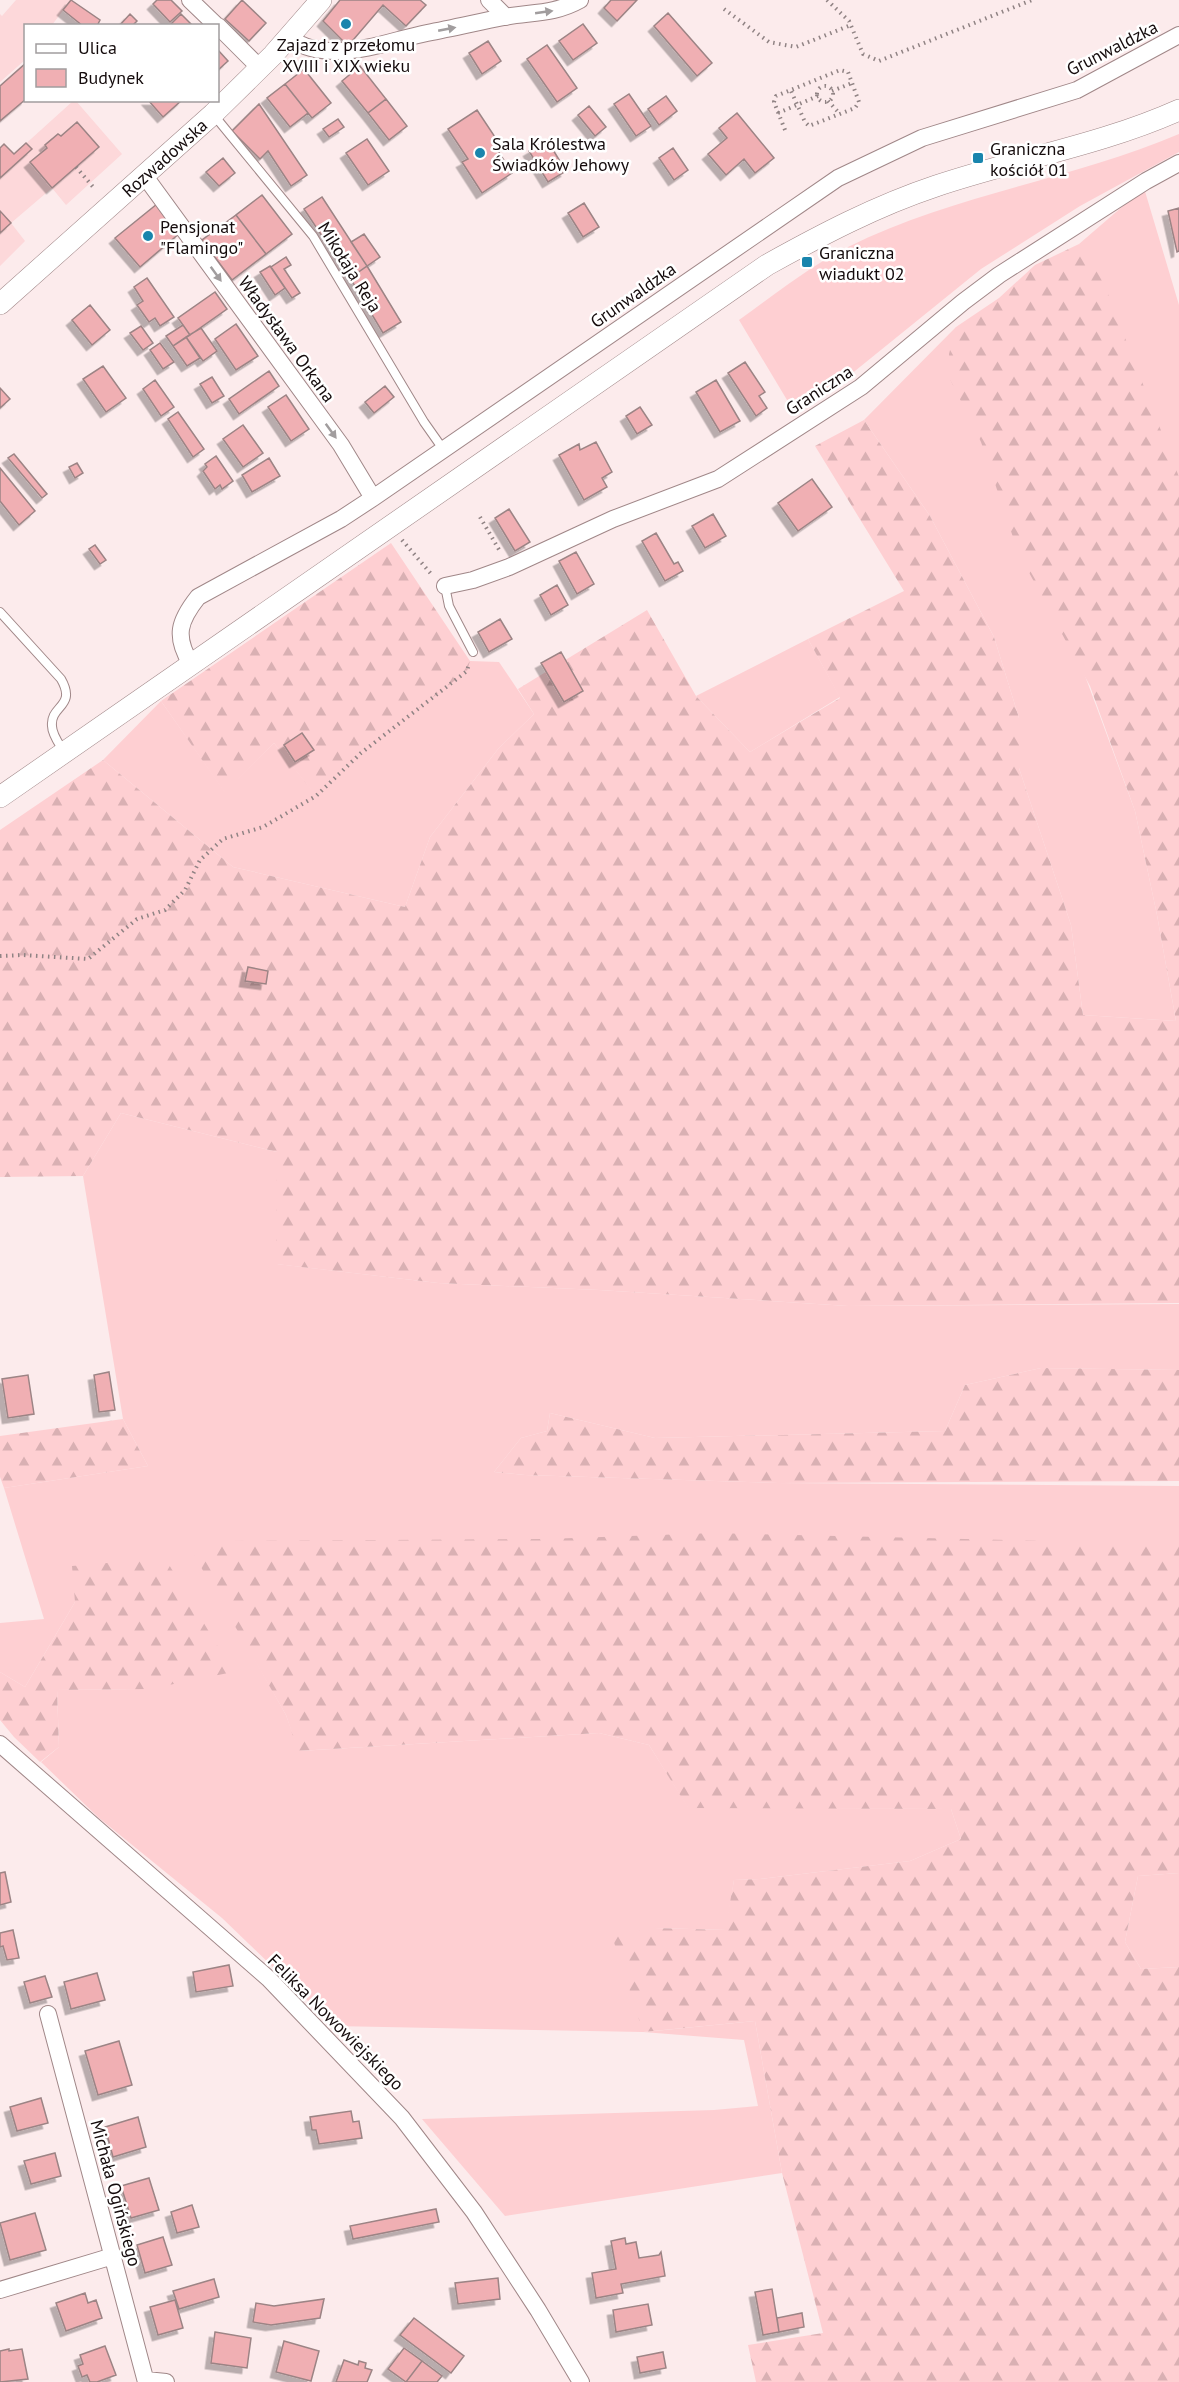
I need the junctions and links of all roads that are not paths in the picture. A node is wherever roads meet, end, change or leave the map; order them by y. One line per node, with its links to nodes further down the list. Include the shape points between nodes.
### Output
1 (190, 0): 6 (street)
2 (321, 0): 9 (street, Rozwadowska)
3 (489, 0): 5 (street)
4 (580, 0): 5 (street, one-way to 4, via 563,9)
5 (506, 17): 9 (street, one-way to 5, via 305,48 366,49)
6 (215, 24)
7 (219, 28): 10 (street)
8 (1179, 35): 16 (street, Grunwaldzka, via 1077,90 922,138 849,171)
9 (289, 37): 10 (street, Rozwadowska)
10 (260, 68): 12 (street, Rozwadowska)
11 (1179, 110): 21 (street, via 1099,140 936,186 836,227 767,265)
12 (213, 114): 14 (street, Rozwadowska); 16 (lane, Mikołaja Reja, via 314,236)
13 (1179, 163): 18 (street, Graniczna, via 999,275 861,387 718,479 614,519 509,567)
14 (144, 175): 15 (street, Rozwadowska); 17 (street, Władysława Orkana, one-way to 17, via 341,445)
15 (0, 304)
16 (443, 449): 17 (street, Grunwaldzka)
17 (374, 498): 21 (street, Grunwaldzka, via 198,597 184,615 180,629 183,651)
18 (445, 586): 20 (lane, via 449,606)
19 (0, 612): 22 (lane, via 67,690 67,699 52,719 51,728)
20 (473, 652)
21 (191, 664): 22 (street)
22 (64, 752): 23 (street)
23 (0, 797)
24 (0, 1744): 30 (street, Feliksa Nowowiejskiego, via 268,1979 402,2118 474,2212)
25 (48, 2014): 26 (street, Michała Ogińskiego)
26 (113, 2256): 27 (street); 28 (street, Michała Ogińskiego)
27 (0, 2290)
28 (146, 2381): 29 (street)
29 (166, 2382)
30 (581, 2382)

